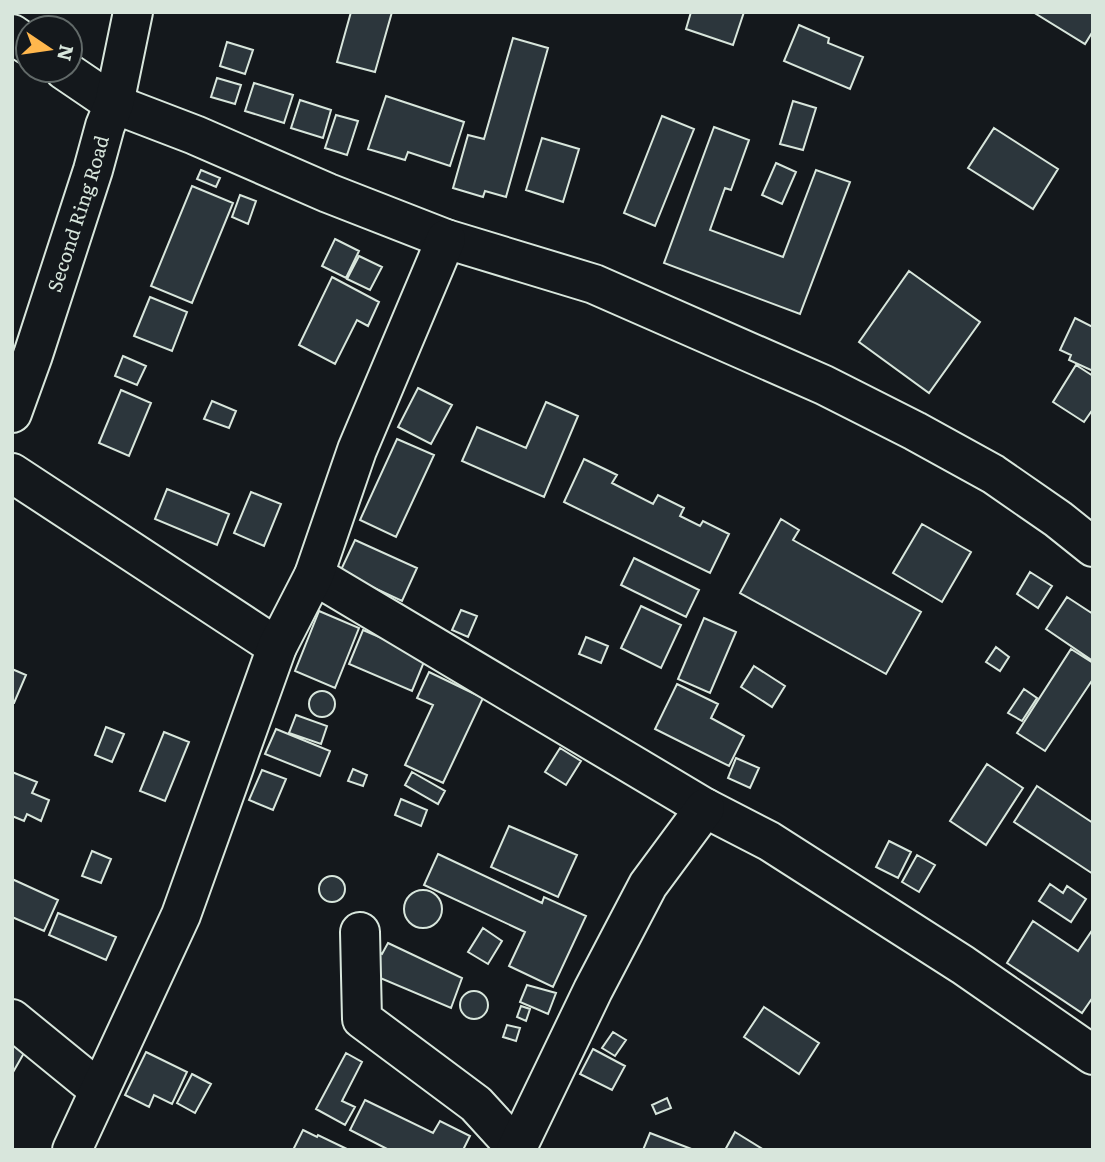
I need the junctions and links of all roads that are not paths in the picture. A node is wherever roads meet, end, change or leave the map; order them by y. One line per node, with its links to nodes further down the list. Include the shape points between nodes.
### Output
1 (133, 12): 3 (street, Second Ring Road)
2 (84, 84): 3 (street)
3 (114, 104): 4 (street); 5 (street, Second Ring Road)
4 (446, 239): 7 (street, via 594,284 824,385 993,474); 8 (street, via 357,450)
5 (12, 412)
6 (12, 473): 9 (street)
7 (1093, 547)
8 (314, 575): 9 (street); 10 (street)
9 (276, 647): 14 (street, via 181,915)
10 (705, 808): 13 (street, via 769,841); 16 (street, via 648,885)
11 (360, 932): 16 (street, via 362,1018 476,1104)
12 (12, 1019): 14 (street)
13 (1093, 1055)
14 (99, 1090): 15 (street)
15 (72, 1150)
16 (517, 1150)

